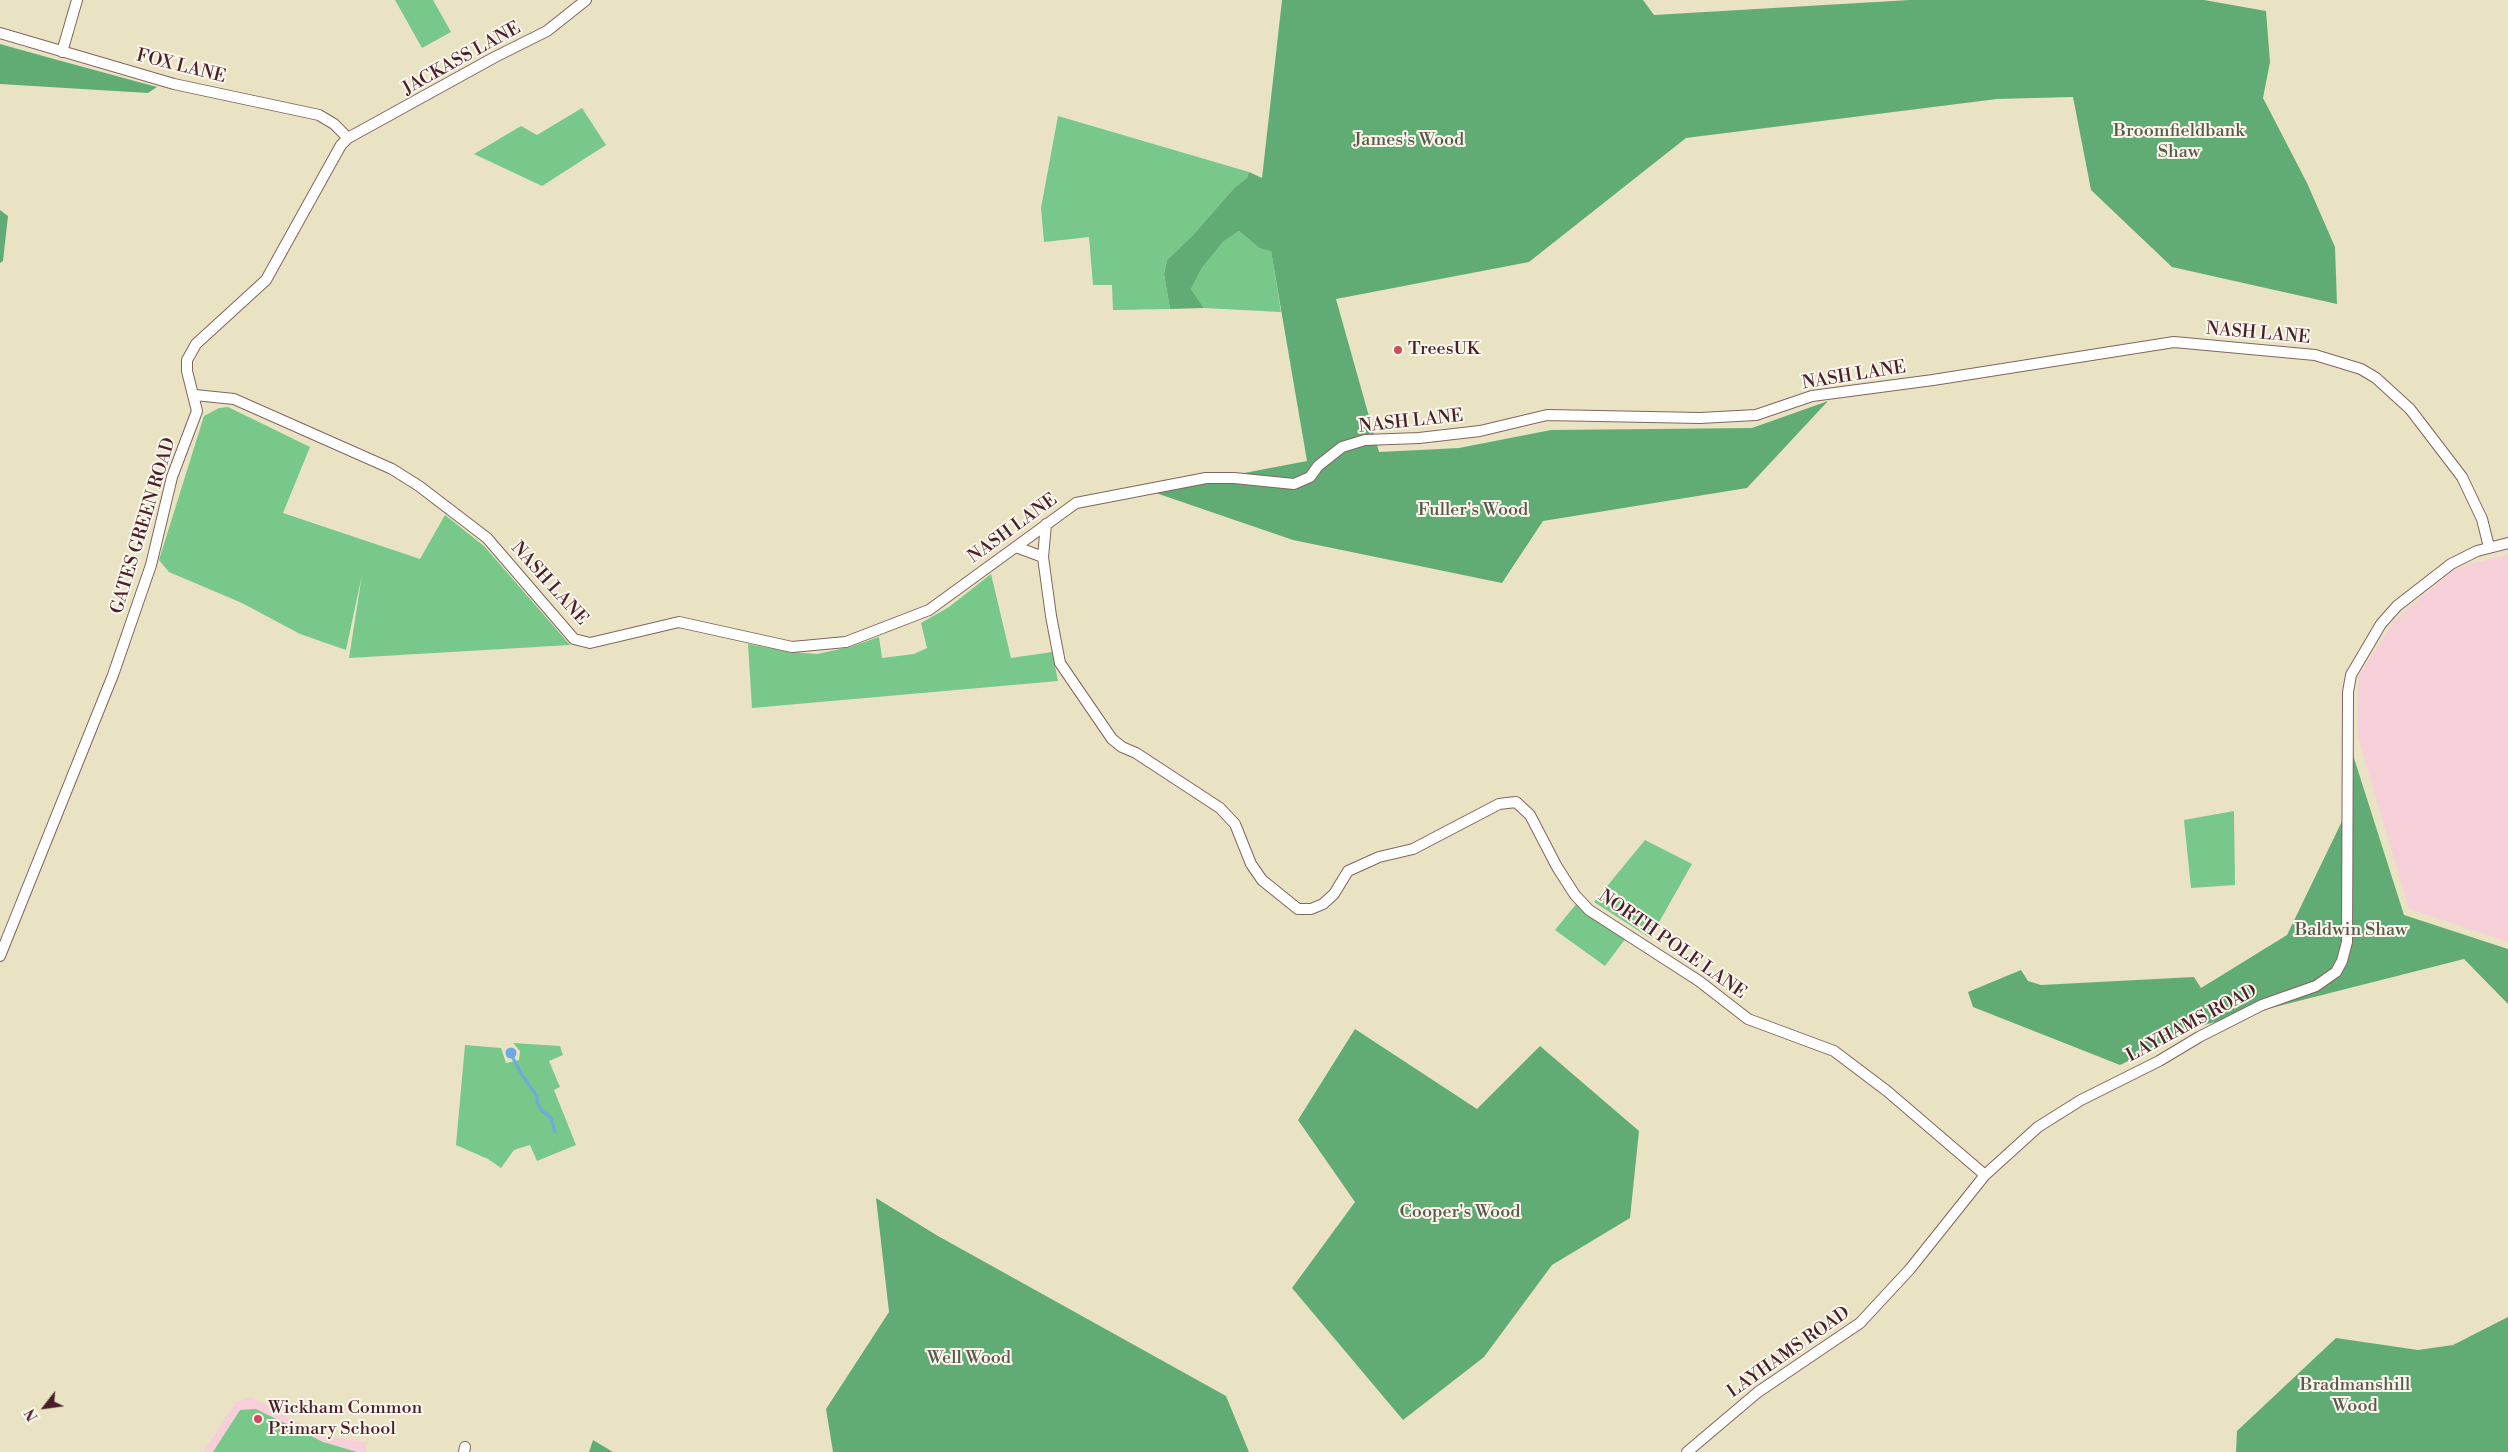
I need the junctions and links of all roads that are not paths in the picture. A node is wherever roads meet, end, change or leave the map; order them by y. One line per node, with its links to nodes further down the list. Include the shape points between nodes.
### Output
1 (77, 0): 4 (street)
2 (586, 0): 5 (street, JACKASS LANE, via 548,31)
3 (0, 33): 4 (street, FOX LANE)
4 (62, 52): 5 (street, FOX LANE, via 174,84 319,115)
5 (348, 138): 6 (street, GATES GREEN ROAD, via 341,145 266,280 196,344 187,360)
6 (194, 395): 9 (street, NASH LANE, via 234,399 392,468 487,538 574,639 590,643 679,622 792,647 846,642 929,610); 12 (street, GATES GREEN ROAD, via 197,411 172,477 151,565 119,657)
7 (1046, 524): 9 (street, NASH LANE); 10 (street, NASH LANE, via 1076,503 1206,478 1294,484 1310,477 1318,466 1342,447 1365,440 1480,431 1547,415 1756,416 1812,396 2174,342 2315,354 2361,369 2376,378 2410,410 2462,477 2482,519); 11 (street, NORTH POLE LANE)
8 (2508, 543): 10 (street, LAYHAMS ROAD)
9 (1016, 547): 11 (street)
10 (2489, 547): 13 (street, LAYHAMS ROAD, via 2442,569 2397,606 2381,624 2351,675 2348,692 2347,942 2336,972 2316,986 2262,1005 2081,1100 2038,1127)
11 (1043, 557): 13 (street, NORTH POLE LANE, via 1060,663 1112,739 1220,808 1235,824 1251,864 1262,880 1298,909 1312,909 1323,904 1334,894 1348,871 1379,857 1413,849 1500,804 1516,802 1530,815 1556,867 1589,910 1700,981 1748,1018 1834,1051 1887,1091)
12 (0, 956)
13 (1985, 1175): 14 (street, LAYHAMS ROAD, via 1910,1270 1866,1318 1840,1339 1754,1395)
14 (1687, 1452)

